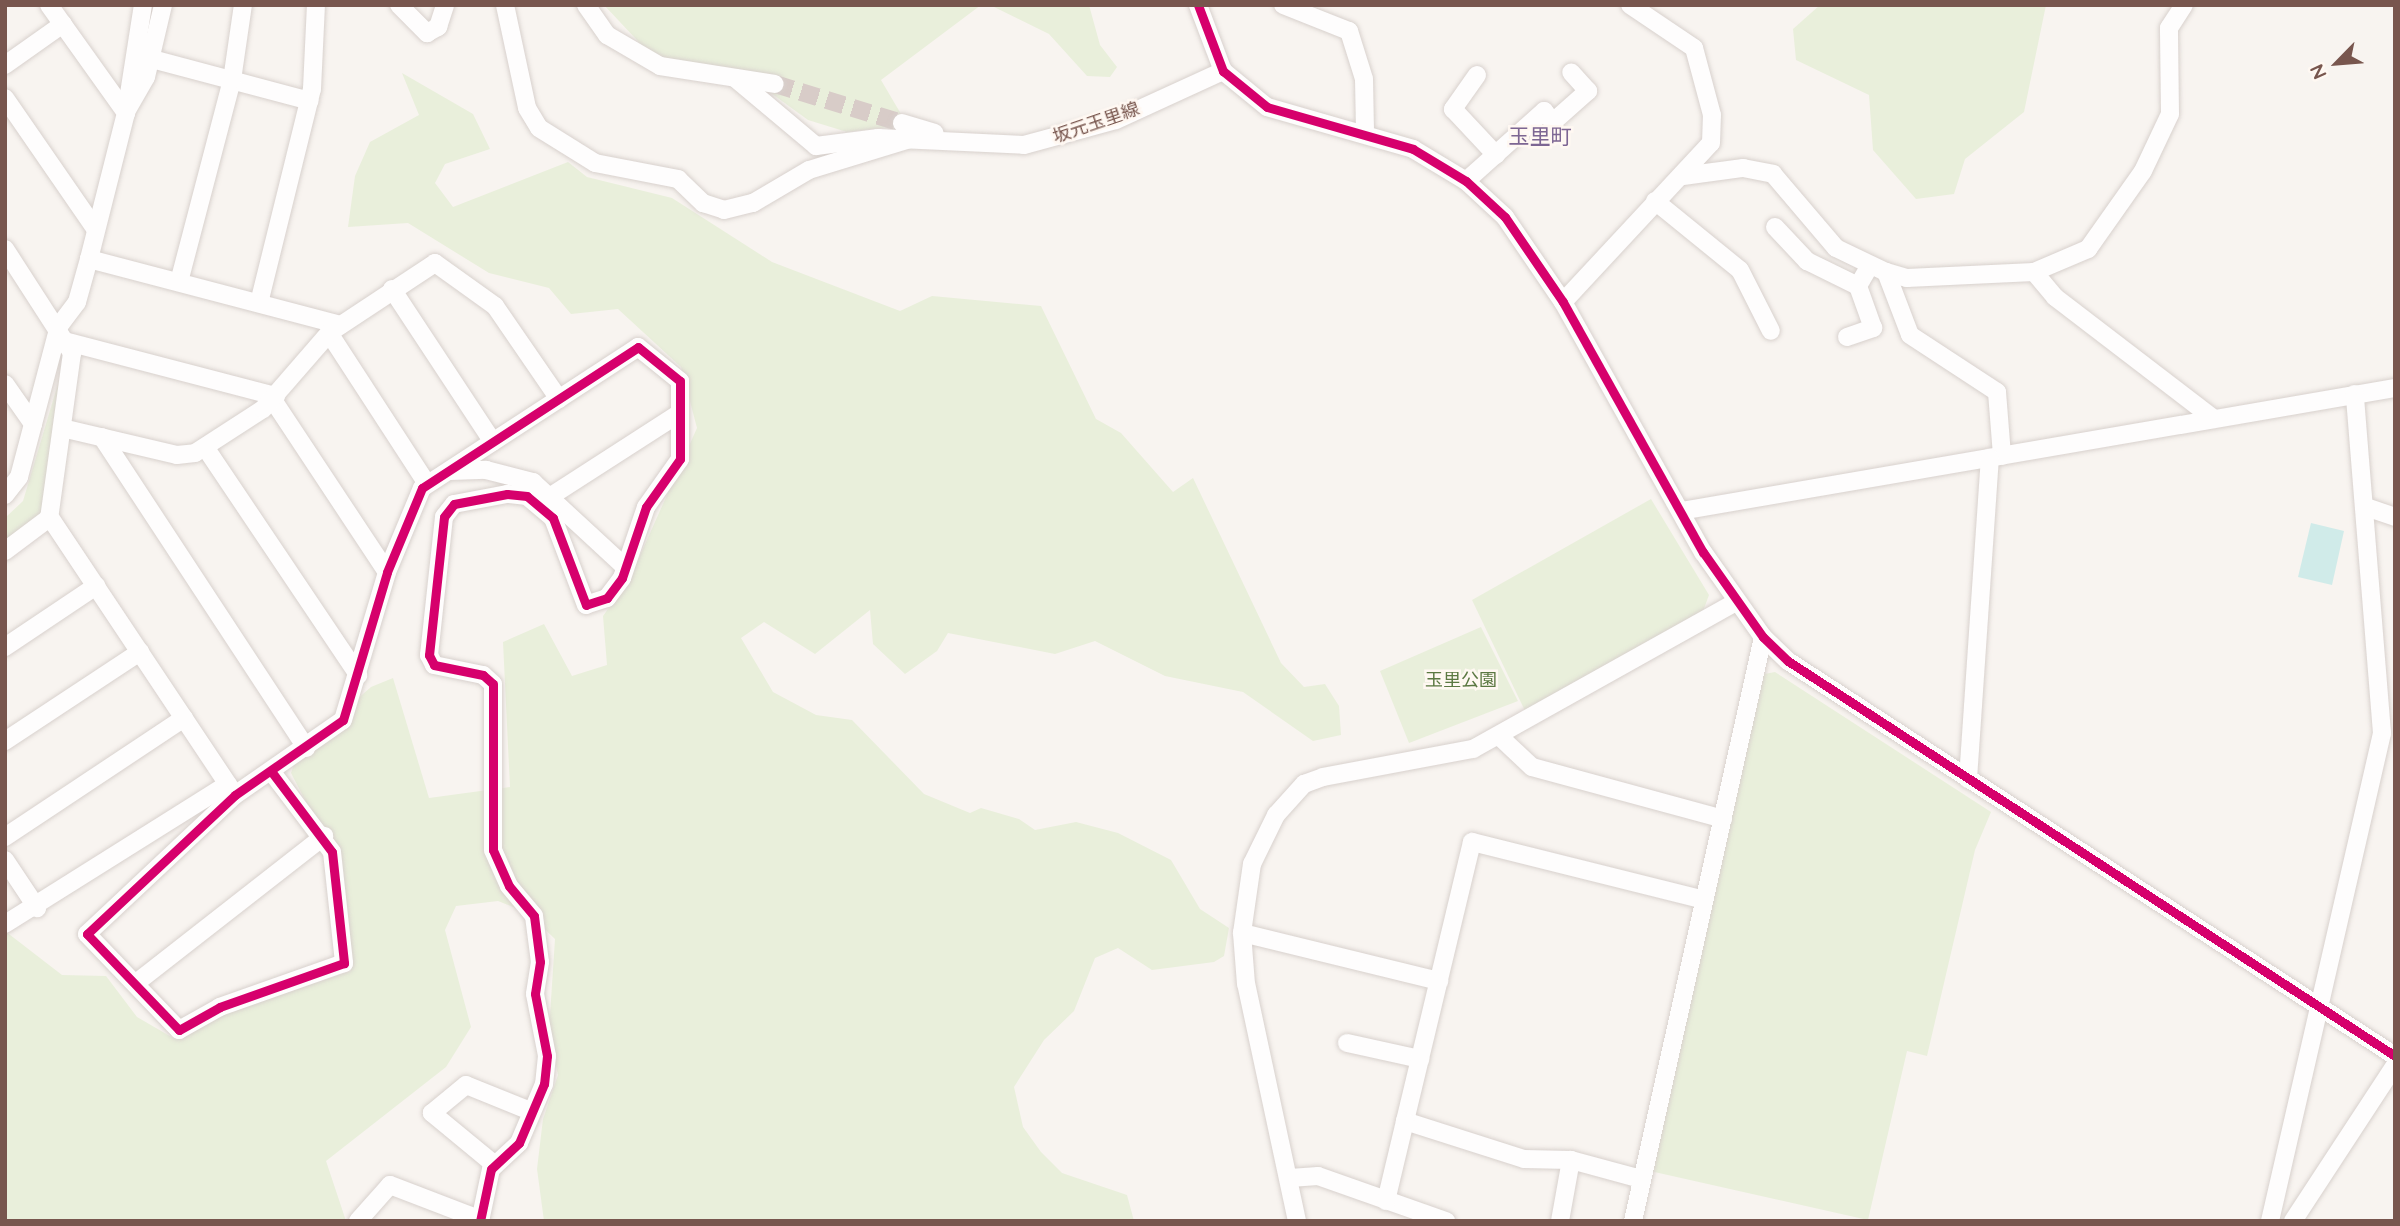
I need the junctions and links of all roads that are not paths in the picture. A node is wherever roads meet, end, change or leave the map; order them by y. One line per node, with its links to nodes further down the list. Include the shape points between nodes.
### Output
1 (49, 5): 14 (street)
2 (143, 5): 25 (street, via 127,73)
3 (163, 5): 15 (street)
4 (243, 5): 21 (street)
5 (316, 5): 24 (street)
6 (399, 5): 7 (street, via 427,33 438,27)
7 (445, 5)
8 (505, 5): 26 (street, via 527,108 539,128 595,163 678,179 703,203 724,211 753,203 809,170)
9 (586, 5): 20 (street, 坂元玉里線, via 607,35 638,57)
10 (1198, 5): 17 (street)
11 (1283, 5): 27 (street, via 1349,31 1364,79)
12 (1630, 5): 29 (street, via 1694,48 1713,115 1711,143)
13 (2184, 5): 37 (street, via 2169,28 2170,114 2143,171 2088,249)
14 (63, 24): 16 (street); 25 (street)
15 (152, 59): 21 (street); 25 (street)
16 (5, 65)
17 (1223, 71): 26 (street, 坂元玉里線, via 1079,132 1024,145); 27 (street, via 1286,116)
18 (1571, 72): 28 (street, via 1588,91 1553,122 1544,111)
19 (1477, 75): 28 (street, via 1453,109)
20 (735, 78): 22 (street, 坂元玉里線); 26 (street, 坂元玉里線, via 816,146)
21 (232, 80): 24 (street); 38 (street)
22 (775, 84)
23 (5, 99): 33 (street)
24 (310, 101): 42 (street)
25 (126, 113): 33 (street)
26 (906, 131)
27 (1365, 132): 30 (street, via 1413,149)
28 (1496, 155): 30 (street)
29 (1683, 176): 31 (street); 36 (street, via 1743,168 1773,174 1836,248)
30 (1466, 181): 41 (street, via 1505,217)
31 (1655, 201): 41 (street); 44 (street, via 1740,270)
32 (1775, 228): 39 (street, via 1807,261)
33 (96, 230): 35 (street)
34 (5, 249): 45 (street)
35 (89, 259): 38 (street); 45 (street)
36 (1877, 270): 37 (street, via 1907,278); 39 (street); 59 (street, via 1910,335 1997,391)
37 (2034, 272): 53 (street, via 2055,297)
38 (179, 282): 42 (street)
39 (1858, 286): 46 (street, via 1873,328)
40 (392, 289): 43 (street); 51 (street, via 425,266 439,265 495,306); 57 (street)
41 (1563, 302): 65 (street)
42 (260, 303): 43 (street)
43 (335, 329): 50 (street); 61 (street)
44 (1772, 331)
45 (64, 334): 50 (street); 54 (street); 55 (street)
46 (1847, 337)
47 (5, 384): 54 (street)
48 (2395, 388): 49 (street)
49 (2355, 394): 53 (street); 64 (street)
50 (274, 398): 58 (street); 70 (street)
51 (559, 399): 52 (street, via 638,347 680,382); 57 (street)
52 (680, 414): 63 (street); 69 (street, via 680,459 646,507)
53 (2214, 419): 59 (street)
54 (33, 424): 62 (street, via 19,477)
55 (62, 428): 56 (street); 66 (street)
56 (102, 437): 58 (street, via 177,455); 81 (street)
57 (493, 442): 60 (street)
58 (205, 447): 76 (street)
59 (1996, 457): 65 (street); 83 (street)
60 (449, 471): 61 (street); 63 (street, via 510,473)
61 (427, 484): 70 (street)
62 (5, 495)
63 (551, 496): 69 (street)
64 (2366, 507): 67 (street); 78 (street)
65 (1681, 511): 72 (street)
66 (49, 516): 68 (street); 71 (street)
67 (2395, 517)
68 (5, 551)
69 (625, 567): 100 (street, via 607,598 586,605 557,526 534,501 507,494 446,510 429,655 434,665 484,676 493,684 493,850 509,887 534,916 540,962 536,995 546,1069)
70 (387, 572): 76 (street)
71 (96, 586): 74 (street); 75 (street)
72 (1736, 602): 73 (street); 79 (street)
73 (1763, 637): 83 (street); 85 (street)
74 (5, 647)
75 (140, 652): 77 (street); 80 (street)
76 (358, 676): 81 (street, via 343,720)
77 (184, 718): 84 (street); 87 (street)
78 (2388, 735): 95 (street)
79 (1500, 737): 85 (street, via 1532,767); 92 (street, via 1473,749 1304,784 1276,815 1252,864)
80 (5, 741)
81 (306, 748): 82 (street)
82 (271, 771): 84 (street); 86 (street)
83 (1968, 779): 95 (street)
84 (231, 789): 90 (street); 94 (street, via 87,934)
85 (1723, 819): 89 (street)
86 (324, 836): 94 (street); 94 (street, via 344,962 220,1007 179,1030)
87 (5, 837)
88 (5, 860): 90 (street)
89 (1704, 900): 93 (street, via 1472,842); 105 (street)
90 (37, 908): 91 (street)
91 (5, 924)
92 (1242, 933): 93 (street); 104 (street, via 1246,984)
93 (1439, 981): 98 (street)
94 (136, 984)
95 (2318, 1006): 97 (street); 113 (street)
96 (1347, 1043): 98 (street)
97 (2395, 1056)
98 (1420, 1059): 101 (street)
99 (2395, 1065): 114 (street)
100 (528, 1110): 103 (street, via 515,1150); 103 (street, via 466,1085 432,1113)
101 (1405, 1121): 102 (street, via 1524,1159); 106 (street)
102 (1571, 1160): 105 (street); 111 (street)
103 (495, 1165): 107 (street)
104 (1290, 1178): 106 (street, via 1318,1176); 109 (street)
105 (1641, 1179): 112 (street)
106 (1386, 1200): 110 (street)
107 (480, 1220): 108 (street, via 390,1185)
108 (358, 1221)
109 (1297, 1221)
110 (1446, 1221)
111 (1560, 1221)
112 (1633, 1221)
113 (2270, 1221)
114 (2292, 1221)

